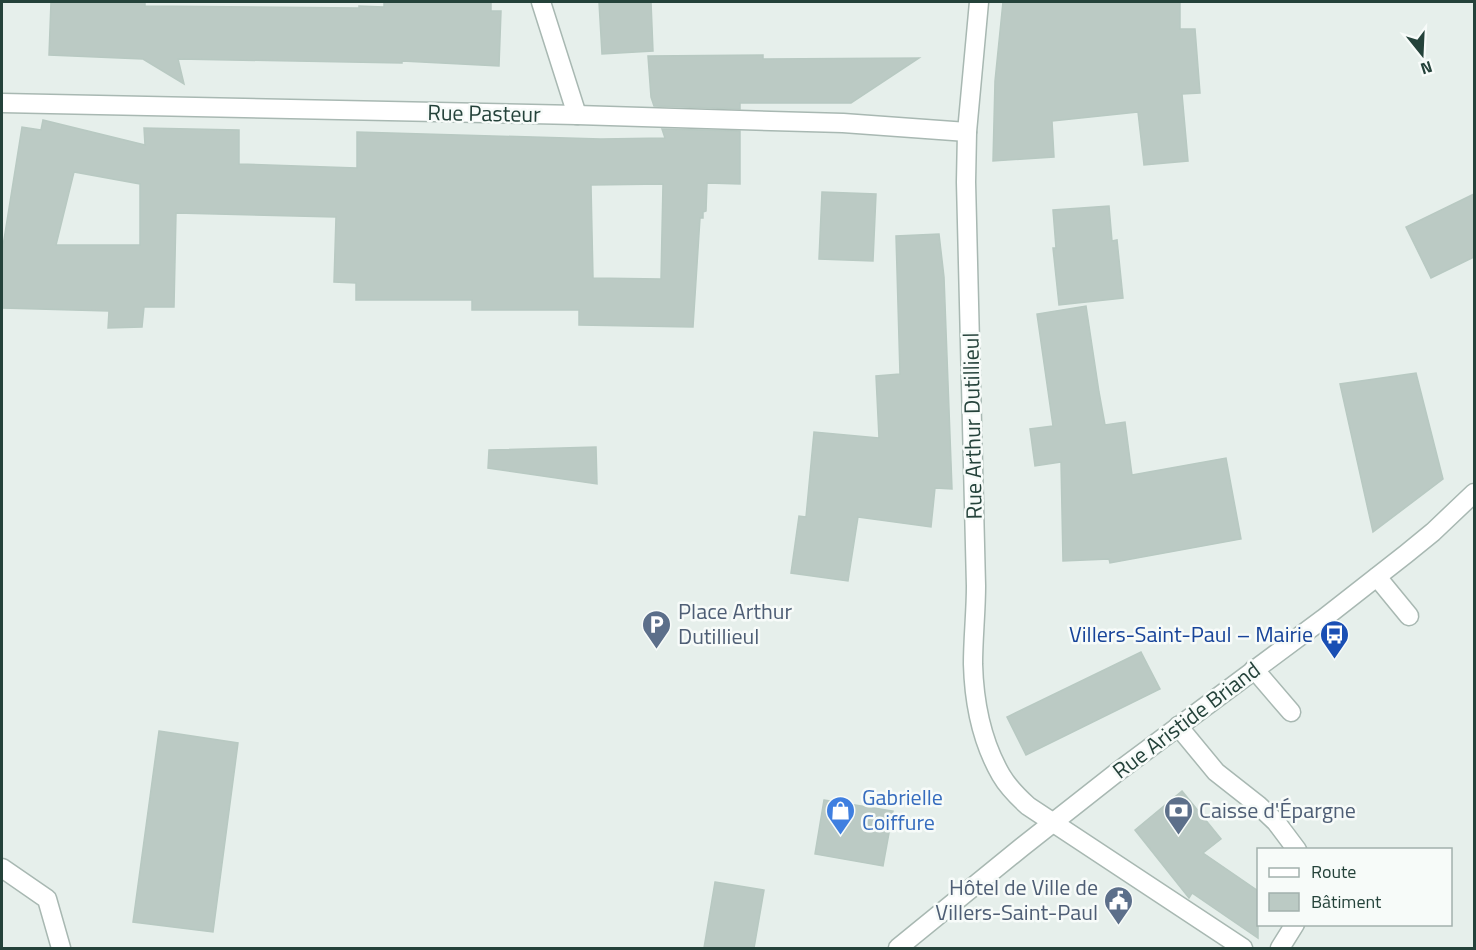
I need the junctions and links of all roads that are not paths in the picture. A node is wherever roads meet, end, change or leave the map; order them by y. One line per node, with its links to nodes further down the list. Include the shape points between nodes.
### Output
1 (541, 2): 4 (street)
2 (979, 2): 5 (street, Rue Arthur Dutillieul)
3 (2, 103): 4 (street, Rue Pasteur)
4 (577, 115): 5 (street, Rue Pasteur, via 843,123)
5 (967, 132): 12 (street, Rue Arthur Dutillieul, via 976,616 973,665 978,711 982,732 1002,776 1028,806)
6 (1474, 492): 7 (street, Rue Aristide Briand, via 1433,532)
7 (1377, 577): 8 (street); 9 (street, Rue Aristide Briand)
8 (1409, 616)
9 (1254, 669): 10 (street); 11 (street, Rue Aristide Briand)
10 (1291, 712)
11 (1178, 726): 12 (street, Rue Aristide Briand); 13 (street, via 1216,772 1264,810)
12 (1053, 823): 17 (street, Rue Aristide Briand); 18 (street, Rue Arthur Dutillieul)
13 (1296, 848)
14 (2, 868): 16 (street, via 47,899)
15 (1294, 926): 19 (street)
16 (61, 948)
17 (898, 948)
18 (1243, 948)
19 (1280, 948)

